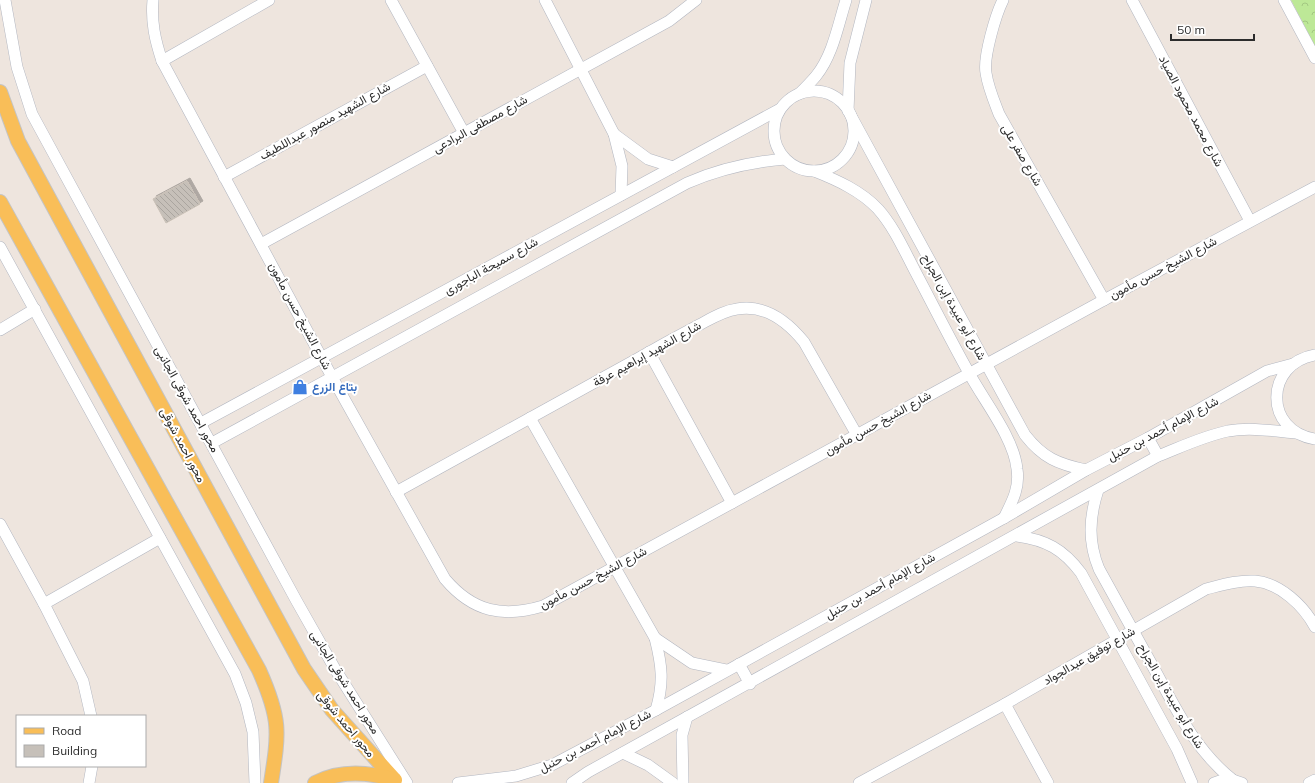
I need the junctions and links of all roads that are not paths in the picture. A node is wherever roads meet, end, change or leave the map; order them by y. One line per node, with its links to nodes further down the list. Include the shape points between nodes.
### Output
1 (5, 0): 44 (street, محور احمد شوقى الجانبى, via 17,67 32,114)
2 (153, 0): 13 (street, شارع الشيخ حسن مأمون, via 154,38)
3 (269, 0): 13 (street)
4 (391, 0): 14 (street)
5 (545, 0): 15 (street)
6 (696, 0): 15 (street, شارع مصطفى البرادعى, via 669,21)
7 (846, 0): 17 (street, via 823,65)
8 (866, 0): 19 (street, via 850,63)
9 (1004, 0): 32 (street, شارع صفر على, via 993,28 985,71 992,96 999,114)
10 (1132, 0): 29 (street, شارع محمد محمود الصياد)
11 (1284, 0): 12 (street)
12 (1315, 58)
13 (162, 61): 25 (street, شارع الشيخ حسن مأمون)
14 (426, 66): 20 (street); 25 (street, شارع الشهيد منصور عبداللطيف)
15 (581, 69): 20 (street, شارع مصطفى البرادعى); 21 (street)
16 (0, 92): 75 (main road, محور احمد شوقى, via 18,141 304,670 318,693 337,716)
17 (799, 94): 18 (street); 19 (street, via 813,91 827,93 839,100)
18 (780, 109): 22 (street, via 775,121 774,135 777,148); 23 (street, شارع سميحة الباجورى)
19 (849, 113): 24 (street, via 854,130 851,146 842,159 829,168); 40 (street, شارع أبو عبيدة إبن الجراح)
20 (464, 133): 30 (street, شارع مصطفى البرادعى)
21 (614, 134): 23 (street, via 637,153); 27 (street, via 622,166)
22 (785, 159): 24 (street, via 803,170); 42 (street, شارع سميحة الباجورى, via 745,164 687,183)
23 (673, 167): 27 (street, شارع سميحة الباجورى)
24 (814, 171): 41 (street, شارع أبو عبيدة إبن الجراح, via 836,179 857,192 877,209 894,231)
25 (224, 177): 30 (street, شارع الشيخ حسن مأمون)
26 (1315, 187): 29 (street, شارع الشيخ حسن مأمون)
27 (621, 195): 38 (street, شارع سميحة الباجورى)
28 (0, 202): 79 (main road, via 259,670 276,713 278,733)
29 (1250, 221): 32 (street, شارع الشيخ حسن مأمون)
30 (261, 244): 38 (street, شارع الشيخ حسن مأمون)
31 (0, 247): 33 (street)
32 (1104, 300): 40 (street, شارع الشيخ حسن مأمون)
33 (35, 309): 34 (street); 58 (street)
34 (0, 330)
35 (1315, 348): 37 (street)
36 (649, 352): 43 (street, شارع الشهيد إبراهيم عرفة); 46 (street, شارع الشهيد إبراهيم عرفة, via 721,313 752,308 766,312 781,318 804,342); 54 (street)
37 (1310, 356): 39 (street)
38 (322, 358): 42 (street, شارع الشيخ حسن مأمون); 44 (street, شارع سميحة الباجورى)
39 (1293, 364): 45 (street, via 1278,386 1276,400 1279,413); 47 (street, شارع الإمام أحمد بن حنبل, via 1267,372)
40 (986, 365): 41 (street, شارع الشيخ حسن مأمون); 51 (street, شارع أبو عبيدة إبن الجراح, via 1025,435 1035,447 1050,459)
41 (969, 374): 46 (street, شارع الشيخ حسن مأمون); 55 (street, شارع أبو عبيدة إبن الجراح, via 1011,446 1015,458 1018,483)
42 (332, 377): 49 (street, شارع سميحة الباجورى); 53 (street, شارع الشيخ حسن مأمون)
43 (530, 418): 53 (street, شارع الشهيد إبراهيم عرفة); 59 (street)
44 (201, 423): 49 (street, محور احمد شوقى الجانبى)
45 (1296, 433): 48 (street, شارع الإمام أحمد بن حنبل); 50 (street, شارع الإمام أحمد بن حنبل, via 1272,430 1229,431)
46 (857, 434): 54 (street, شارع الشيخ حسن مأمون)
47 (1148, 438): 50 (street); 51 (street, شارع الإمام أحمد بن حنبل)
48 (1315, 439)
49 (212, 443): 75 (street, محور احمد شوقى الجانبى, via 321,644)
50 (1158, 456): 52 (street, شارع الإمام أحمد بن حنبل)
51 (1086, 470): 55 (street, شارع الإمام أحمد بن حنبل)
52 (1098, 490): 57 (street, شارع الإمام أحمد بن حنبل); 62 (street, شارع أبو عبيدة إبن الجراح, via 1092,509 1092,545 1099,569)
53 (396, 492): 59 (street, شارع الشيخ حسن مأمون, via 445,580 464,599 482,608 502,613 543,606)
54 (732, 503): 59 (street, شارع الشيخ حسن مأمون)
55 (1004, 518): 65 (street, شارع الإمام أحمد بن حنبل)
56 (0, 524): 60 (street)
57 (1017, 536): 64 (street, شارع أبو عبيدة إبن الجراح, via 1047,543 1061,550 1071,560 1081,573); 67 (street, شارع الإمام أحمد بن حنبل)
58 (160, 538): 60 (street); 78 (street, via 235,674 246,702 253,732)
59 (615, 567): 63 (street)
60 (44, 604): 70 (street, via 83,681)
61 (1315, 627): 62 (street, شارع توفيق عبدالجواد, via 1302,608 1290,597 1277,588 1256,581 1234,582 1206,589)
62 (1133, 631): 64 (street, شارع توفيق عبدالجواد); 76 (street, شارع أبو عبيدة إبن الجراح, via 1196,742 1218,768)
63 (655, 638): 66 (street, via 692,663); 69 (street, via 662,664 662,691)
64 (1117, 640): 68 (street, شارع توفيق عبدالجواد); 87 (street, شارع أبو عبيدة إبن الجراح, via 1177,749)
65 (739, 664): 66 (street, شارع الإمام أحمد بن حنبل); 67 (street)
66 (726, 670): 69 (street, شارع الإمام أحمد بن حنبل)
67 (750, 684): 71 (street, شارع الإمام أحمد بن حنبل)
68 (1005, 704): 85 (street, شارع توفيق عبدالجواد); 86 (street)
69 (656, 710): 81 (street, شارع الإمام أحمد بن حنبل, via 535,772)
70 (91, 715)
71 (687, 717): 72 (street, شارع الإمام أحمد بن حنبل); 84 (street, via 682,735)
72 (623, 753): 82 (street, شارع الإمام أحمد بن حنبل); 83 (street, via 648,765)
73 (92, 767): 77 (street)
74 (1315, 780): 89 (street)
75 (401, 782): 80 (main road, via 369,774 344,774)
76 (1237, 782): 88 (street, via 1224,780)
77 (89, 783)
78 (255, 783)
79 (271, 783)
80 (315, 783)
81 (458, 783)
82 (572, 783)
83 (673, 783)
84 (682, 783)
85 (860, 783)
86 (1048, 783)
87 (1192, 783)
88 (1214, 783)
89 (1309, 783)

